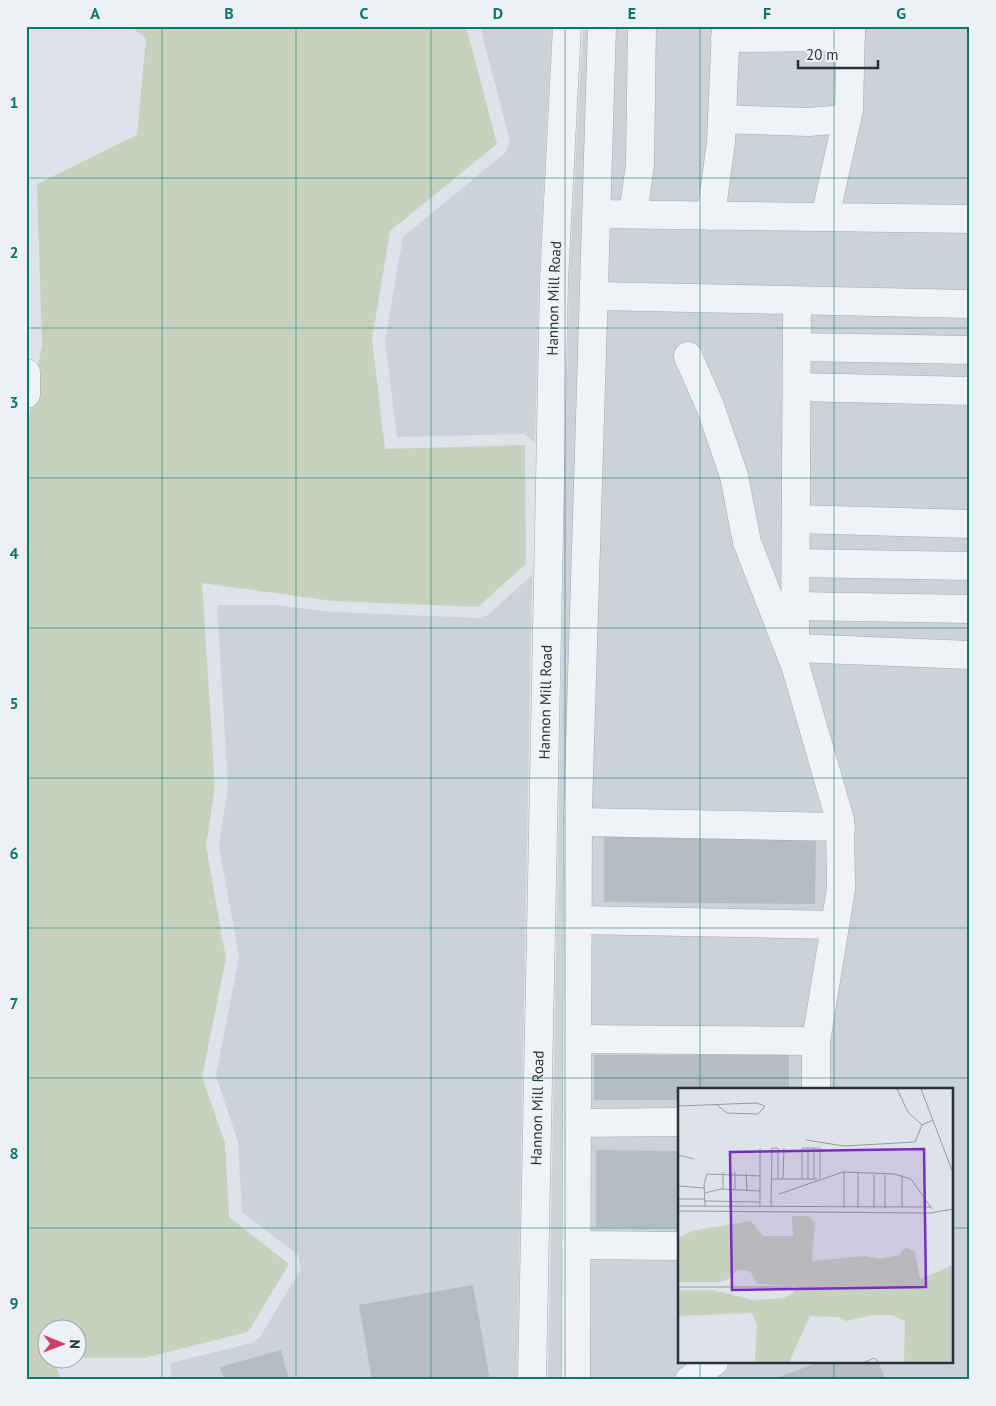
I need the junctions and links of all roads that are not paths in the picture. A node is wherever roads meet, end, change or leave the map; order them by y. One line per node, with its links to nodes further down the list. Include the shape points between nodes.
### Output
1 (567, 26): 13 (street, Hannon Mill Road)
2 (602, 26): 8 (street)
3 (642, 26): 9 (street, via 640,165)
4 (726, 32): 5 (street); 6 (street)
5 (851, 32): 7 (street)
6 (722, 119): 7 (street, via 808,122); 10 (street)
7 (847, 119): 11 (street)
8 (597, 214): 9 (street); 14 (street)
9 (633, 214): 10 (street)
10 (711, 216): 11 (street)
11 (825, 217): 12 (street)
12 (970, 218)
13 (554, 286): 14 (street); 44 (street, Hannon Mill Road)
14 (594, 292): 15 (street); 32 (street)
15 (797, 301): 16 (street); 17 (street)
16 (970, 304)
17 (797, 347): 18 (street); 21 (street)
18 (970, 350)
19 (688, 356): 31 (street, via 710,406 734,476 747,542)
20 (26, 373): 23 (street)
21 (797, 387): 22 (street); 24 (street)
22 (970, 391)
23 (26, 394)
24 (796, 519): 25 (street); 26 (street)
25 (970, 524)
26 (796, 563): 27 (street); 28 (street)
27 (970, 566)
28 (796, 606): 29 (street); 31 (street)
29 (970, 609)
30 (970, 655): 31 (street)
31 (796, 658): 33 (street)
32 (578, 822): 33 (street); 34 (street)
33 (840, 827): 35 (street, via 841,890)
34 (578, 920): 35 (street); 36 (street)
35 (835, 925): 37 (street)
36 (577, 1039): 37 (street); 40 (street)
37 (816, 1041): 38 (street)
38 (816, 1088)
39 (678, 1122): 40 (street)
40 (577, 1123): 41 (street)
41 (576, 1245): 42 (street); 45 (street)
42 (678, 1246)
43 (711, 1364): 46 (street)
44 (532, 1380)
45 (576, 1380)
46 (689, 1380)

